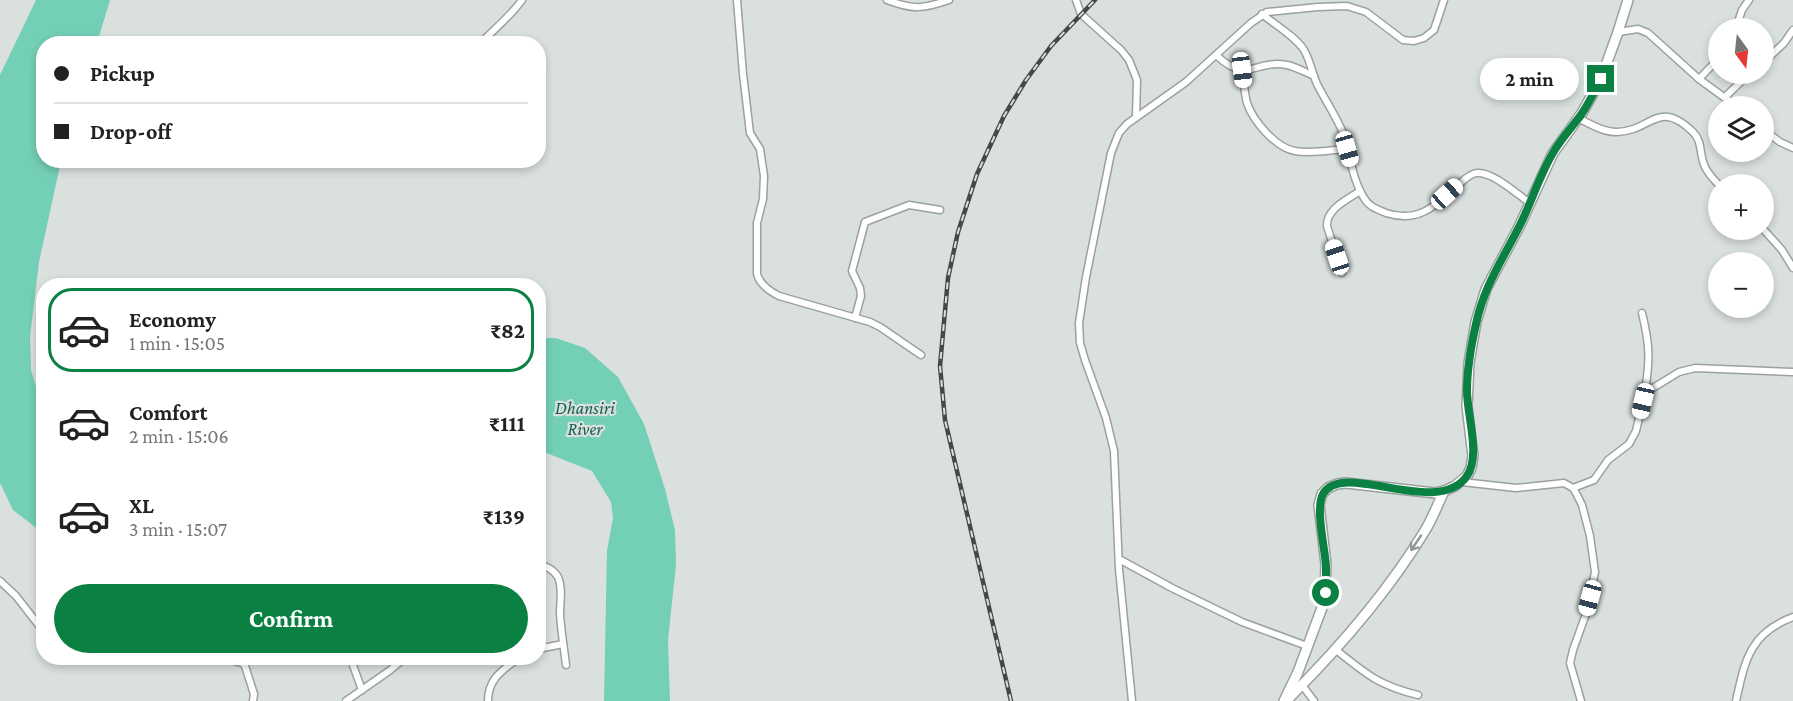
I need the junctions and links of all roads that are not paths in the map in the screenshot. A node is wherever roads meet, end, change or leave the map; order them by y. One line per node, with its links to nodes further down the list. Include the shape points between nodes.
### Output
1 (522, 0): 13 (street)
2 (737, 0): 36 (street, via 750,133 760,149 764,176 758,223 758,278 778,296)
3 (887, 0): 4 (street, via 924,8)
4 (949, 0)
5 (1076, 0): 23 (street, via 1080,14 1129,60 1137,80)
6 (1444, 0): 9 (street, via 1434,30 1414,41 1403,40 1366,12 1347,6)
7 (1628, 0): 12 (highway)
8 (1749, 0): 10 (street)
9 (1262, 14): 15 (street); 18 (street, via 1300,44)
10 (1739, 18)
11 (1793, 30): 14 (street)
12 (1618, 33): 19 (street, via 1643,30); 24 (highway, via 1601,79)
13 (488, 36)
14 (1774, 52)
15 (1216, 55): 16 (street, via 1227,65); 23 (street)
16 (1242, 70): 18 (street, via 1287,65); 27 (street, via 1251,110 1278,145 1305,152)
17 (1708, 70): 19 (street)
18 (1314, 76): 27 (street, via 1342,130)
19 (1699, 79): 21 (street)
20 (1739, 84): 22 (street)
21 (1724, 96)
22 (1726, 96)
23 (1136, 117): 43 (street, via 1119,133 1111,153 1078,323 1084,360 1114,451)
24 (1578, 118): 28 (street, via 1619,132 1659,117 1674,118 1699,141); 30 (highway, via 1553,153)
25 (1774, 138): 26 (street)
26 (1793, 148)
27 (1347, 149): 29 (street)
28 (1710, 174)
29 (1360, 190): 30 (street, via 1374,208 1414,216 1430,210 1471,174 1479,172); 34 (street, via 1326,219)
30 (1530, 203): 40 (highway, via 1486,289 1476,322 1467,394 1473,456)
31 (940, 210): 36 (street, via 909,205 865,222 852,271 861,296)
32 (1773, 240): 33 (street)
33 (1793, 268)
34 (1342, 273)
35 (1642, 313): 39 (street, via 1650,355)
36 (855, 318): 37 (street, via 880,327)
37 (921, 355)
38 (1793, 372): 39 (street, via 1689,368 1653,387)
39 (1645, 396): 41 (street, via 1629,444 1608,460 1594,480)
40 (1462, 482): 41 (street, via 1516,488 1564,483); 42 (highway)
41 (1573, 488): 66 (street, via 1582,505 1595,562 1592,592 1570,663)
42 (1444, 492): 49 (highway, via 1355,483 1328,488 1319,505 1326,593); 51 (highway, one-way to 51, via 1426,528 1382,593)
43 (1119, 559): 49 (street, via 1242,622); 63 (street)
44 (546, 567): 48 (street, via 558,576 561,588)
45 (0, 581): 47 (street)
46 (1793, 617): 67 (street, via 1774,625 1751,649)
47 (36, 622)
48 (563, 644): 50 (street); 56 (street)
49 (1307, 646): 64 (highway)
50 (546, 648)
51 (1335, 649): 57 (highway); 59 (street, via 1378,682)
52 (245, 665): 60 (street)
53 (353, 665): 58 (street)
54 (396, 665): 58 (street)
55 (510, 665): 62 (street, via 495,677 488,690)
56 (566, 665)
57 (1302, 685): 64 (highway); 65 (street)
58 (362, 690): 61 (street)
59 (1418, 695)
60 (253, 701)
61 (346, 701)
62 (488, 701)
63 (1132, 701)
64 (1285, 701)
65 (1314, 701)
66 (1581, 701)
67 (1736, 701)

